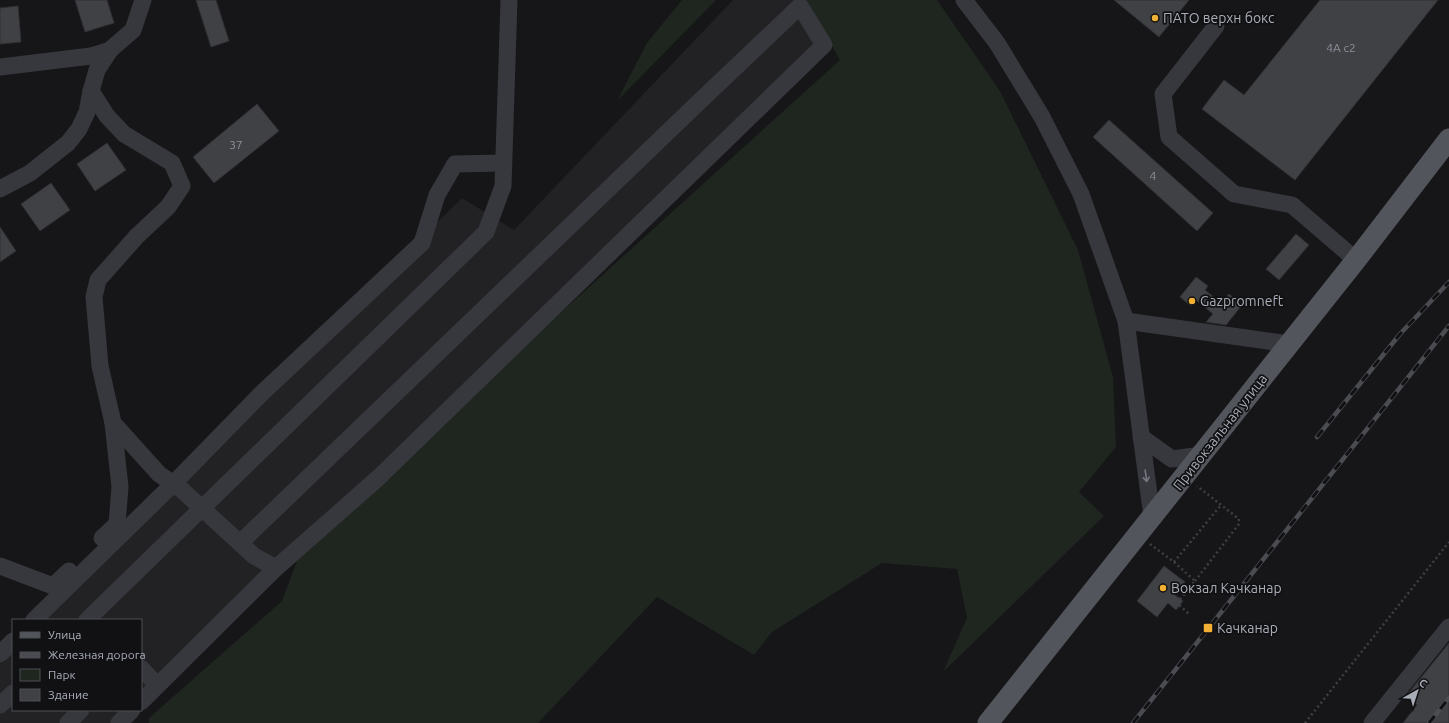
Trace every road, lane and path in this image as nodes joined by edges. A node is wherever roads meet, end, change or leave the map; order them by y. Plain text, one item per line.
1 (144, 0) edge
2 (509, 0) edge
3 (964, 0) edge
4 (1216, 26) dead end
5 (110, 50) junction
6 (0, 67) edge
7 (91, 91) junction
8 (1449, 139) edge
9 (504, 163) junction
10 (0, 189) edge
11 (1356, 260) junction
12 (1126, 321) junction
13 (1289, 344) junction
14 (113, 423) junction
15 (1141, 437) junction
16 (1202, 455) junction
17 (1192, 482) dead end
18 (173, 484) junction
19 (1221, 505) junction
20 (202, 508) junction
21 (1152, 517) junction
22 (1138, 536) junction
23 (1449, 542) edge
24 (240, 543) junction
25 (1174, 562) junction
26 (0, 566) edge
27 (276, 568) junction
28 (1195, 581) junction
29 (1190, 615) dead end
30 (35, 619) edge
31 (88, 619) edge
32 (1449, 628) edge
33 (12, 642) edge
34 (0, 654) edge
35 (142, 669) edge
36 (157, 685) junction
37 (12, 694) edge
38 (142, 701) edge
39 (0, 706) edge
40 (80, 711) edge
41 (131, 711) edge
42 (68, 723) edge
43 (119, 723) edge
44 (988, 723) edge
45 (1305, 723) edge
46 (1372, 723) edge

1 - 5 street
2 - 9 street
3 - 12 street
4 - 11 street
5 - 6 street
5 - 7 street
7 - 10 street
7 - 14 street
8 - 11 main road, Привокзальная улица
9 - 18 street
9 - 20 street
11 - 13 main road, Привокзальная улица
12 - 13 street
12 - 15 street
13 - 16 main road, Привокзальная улица
14 - 18 street
14 - 26 street
15 - 16 street
15 -> 21 street
16 - 21 main road, Привокзальная улица
17 - 19 path
18 - 20 street
18 - 30 street
19 - 25 path
19 - 28 path
20 - 24 street
20 - 31 street
21 - 22 main road, Привокзальная улица
22 - 25 path
22 - 44 main road, Привокзальная улица
23 - 45 path
24 - 27 street
24 - 27 street
25 - 28 path
27 - 36 street
28 - 29 path
32 - 46 street
33 - 34 street
35 - 36 street
36 - 38 street
37 - 39 street
40 - 42 street
41 - 43 street

